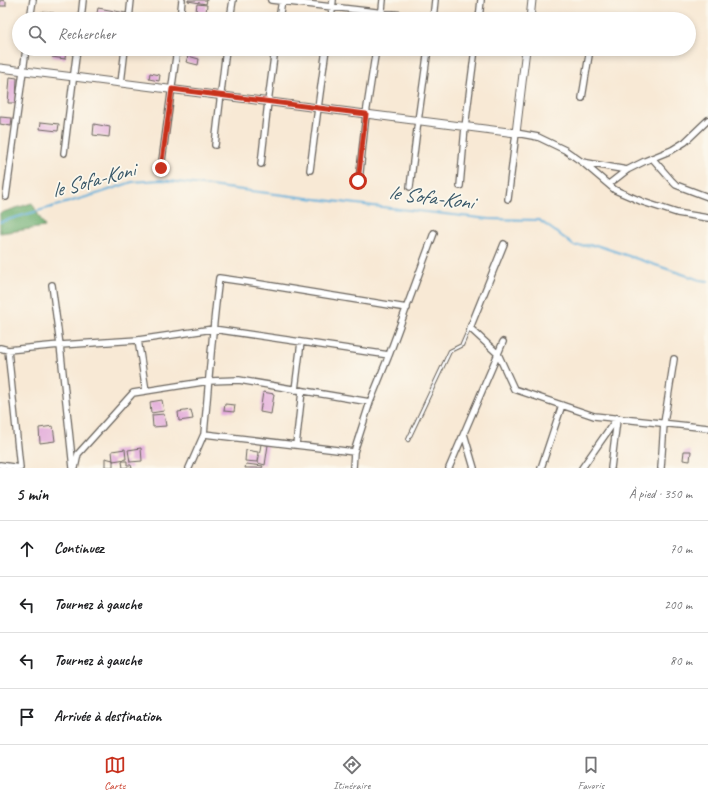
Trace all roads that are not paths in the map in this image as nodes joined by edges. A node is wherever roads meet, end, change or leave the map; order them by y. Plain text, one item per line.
1 (33, 0) edge
2 (83, 0) edge
3 (131, 0) edge
4 (182, 0) edge
5 (233, 0) edge
6 (271, 0) edge
7 (281, 0) edge
8 (333, 0) edge
9 (383, 0) edge
10 (435, 0) edge
11 (482, 0) edge
12 (532, 0) edge
13 (332, 8) junction
14 (31, 12) edge
15 (82, 12) edge
16 (130, 12) edge
17 (181, 12) edge
18 (231, 12) edge
19 (280, 12) edge
20 (332, 12) edge
21 (357, 12) edge
22 (382, 12) edge
23 (434, 12) edge
24 (480, 12) edge
25 (531, 12) edge
26 (25, 56) edge
27 (76, 56) edge
28 (124, 56) edge
29 (176, 56) edge
30 (225, 56) edge
31 (274, 56) edge
32 (325, 56) edge
33 (375, 56) edge
34 (427, 56) edge
35 (474, 56) edge
36 (525, 56) edge
37 (589, 56) edge
38 (0, 68) edge
39 (23, 71) junction
40 (74, 77) junction
41 (121, 83) junction
42 (172, 89) junction
43 (220, 95) junction
44 (582, 98) dead end
45 (268, 102) junction
46 (318, 108) junction
47 (366, 114) junction
48 (708, 120) edge
49 (418, 121) junction
50 (465, 127) junction
51 (516, 133) junction
52 (215, 145) dead end
53 (64, 153) dead end
54 (652, 158) junction
55 (582, 162) junction
56 (262, 164) dead end
57 (161, 168) dead end
58 (310, 170) dead end
59 (627, 170) junction
60 (358, 181) dead end
61 (609, 184) junction
62 (460, 186) dead end
63 (410, 187) dead end
64 (6, 197) dead end
65 (708, 197) edge
66 (508, 199) dead end
67 (708, 218) edge
68 (434, 233) dead end
69 (504, 244) dead end
70 (52, 285) dead end
71 (407, 308) junction
72 (470, 328) junction
73 (213, 329) junction
74 (138, 340) junction
75 (301, 342) junction
76 (503, 342) dead end
77 (60, 345) junction
78 (0, 348) edge
79 (8, 350) junction
80 (498, 354) junction
81 (389, 356) junction
82 (674, 359) dead end
83 (209, 381) junction
84 (295, 390) junction
85 (146, 391) junction
86 (302, 391) junction
87 (370, 402) junction
88 (562, 405) junction
89 (617, 418) junction
90 (664, 423) junction
91 (708, 428) edge
92 (464, 433) junction
93 (204, 434) junction
94 (408, 440) dead end
95 (296, 445) junction
96 (354, 452) junction
97 (0, 465) edge
98 (20, 468) edge
99 (74, 468) edge
100 (189, 468) edge
101 (353, 468) edge
102 (449, 468) edge
103 (474, 468) edge
104 (540, 468) edge
105 (582, 468) edge
106 (611, 468) edge
107 (661, 468) edge

1 - 14 street
2 - 15 street
3 - 16 street
4 - 17 street
5 - 18 street
6 - 7 street
7 - 13 street
7 - 19 street
8 - 13 street
9 - 22 street
10 - 23 street
11 - 24 street
12 - 25 street
13 - 20 street
13 - 21 street
26 - 39 street
27 - 40 street
28 - 41 street
29 - 42 street
30 - 43 street
31 - 45 street
32 - 46 street
33 - 47 street
34 - 49 street
35 - 50 street
36 - 51 street
37 - 44 street
38 - 39 street
39 - 40 street
39 - 64 street
40 - 41 street
40 - 53 street
41 - 42 street
42 - 43 street
42 - 57 street
43 - 45 street
43 - 52 street
45 - 46 street
45 - 56 street
46 - 47 street
46 - 58 street
47 - 49 street
47 - 60 street
48 - 54 street
49 - 50 street
49 - 63 street
50 - 51 street
50 - 62 street
51 - 55 street
51 - 66 street
54 - 59 street
54 - 65 street
55 - 59 street
55 - 61 street
59 - 61 street
61 - 67 street
68 - 71 street
69 - 72 street
70 - 77 street
71 - 73 street
71 - 81 street
72 - 80 street
72 - 94 lane
73 - 74 street
73 - 75 street
73 - 83 street
74 - 77 street
74 - 85 street
75 - 81 street
75 - 84 street
76 - 80 street
77 - 79 street
77 - 99 street
78 - 79 street
79 - 98 street
80 - 88 street
80 - 92 street
81 - 87 street
82 - 90 street
83 - 84 street
83 - 85 street
83 - 93 street
84 - 86 street
85 - 99 street
86 - 87 street
86 - 95 street
87 - 96 street
88 - 89 street
88 - 104 street
89 - 90 street
89 - 105 street
89 - 106 street
90 - 91 street
90 - 107 street
92 - 102 street
92 - 103 street
93 - 95 street
93 - 100 street
95 - 96 street
96 - 101 street
97 - 98 street

